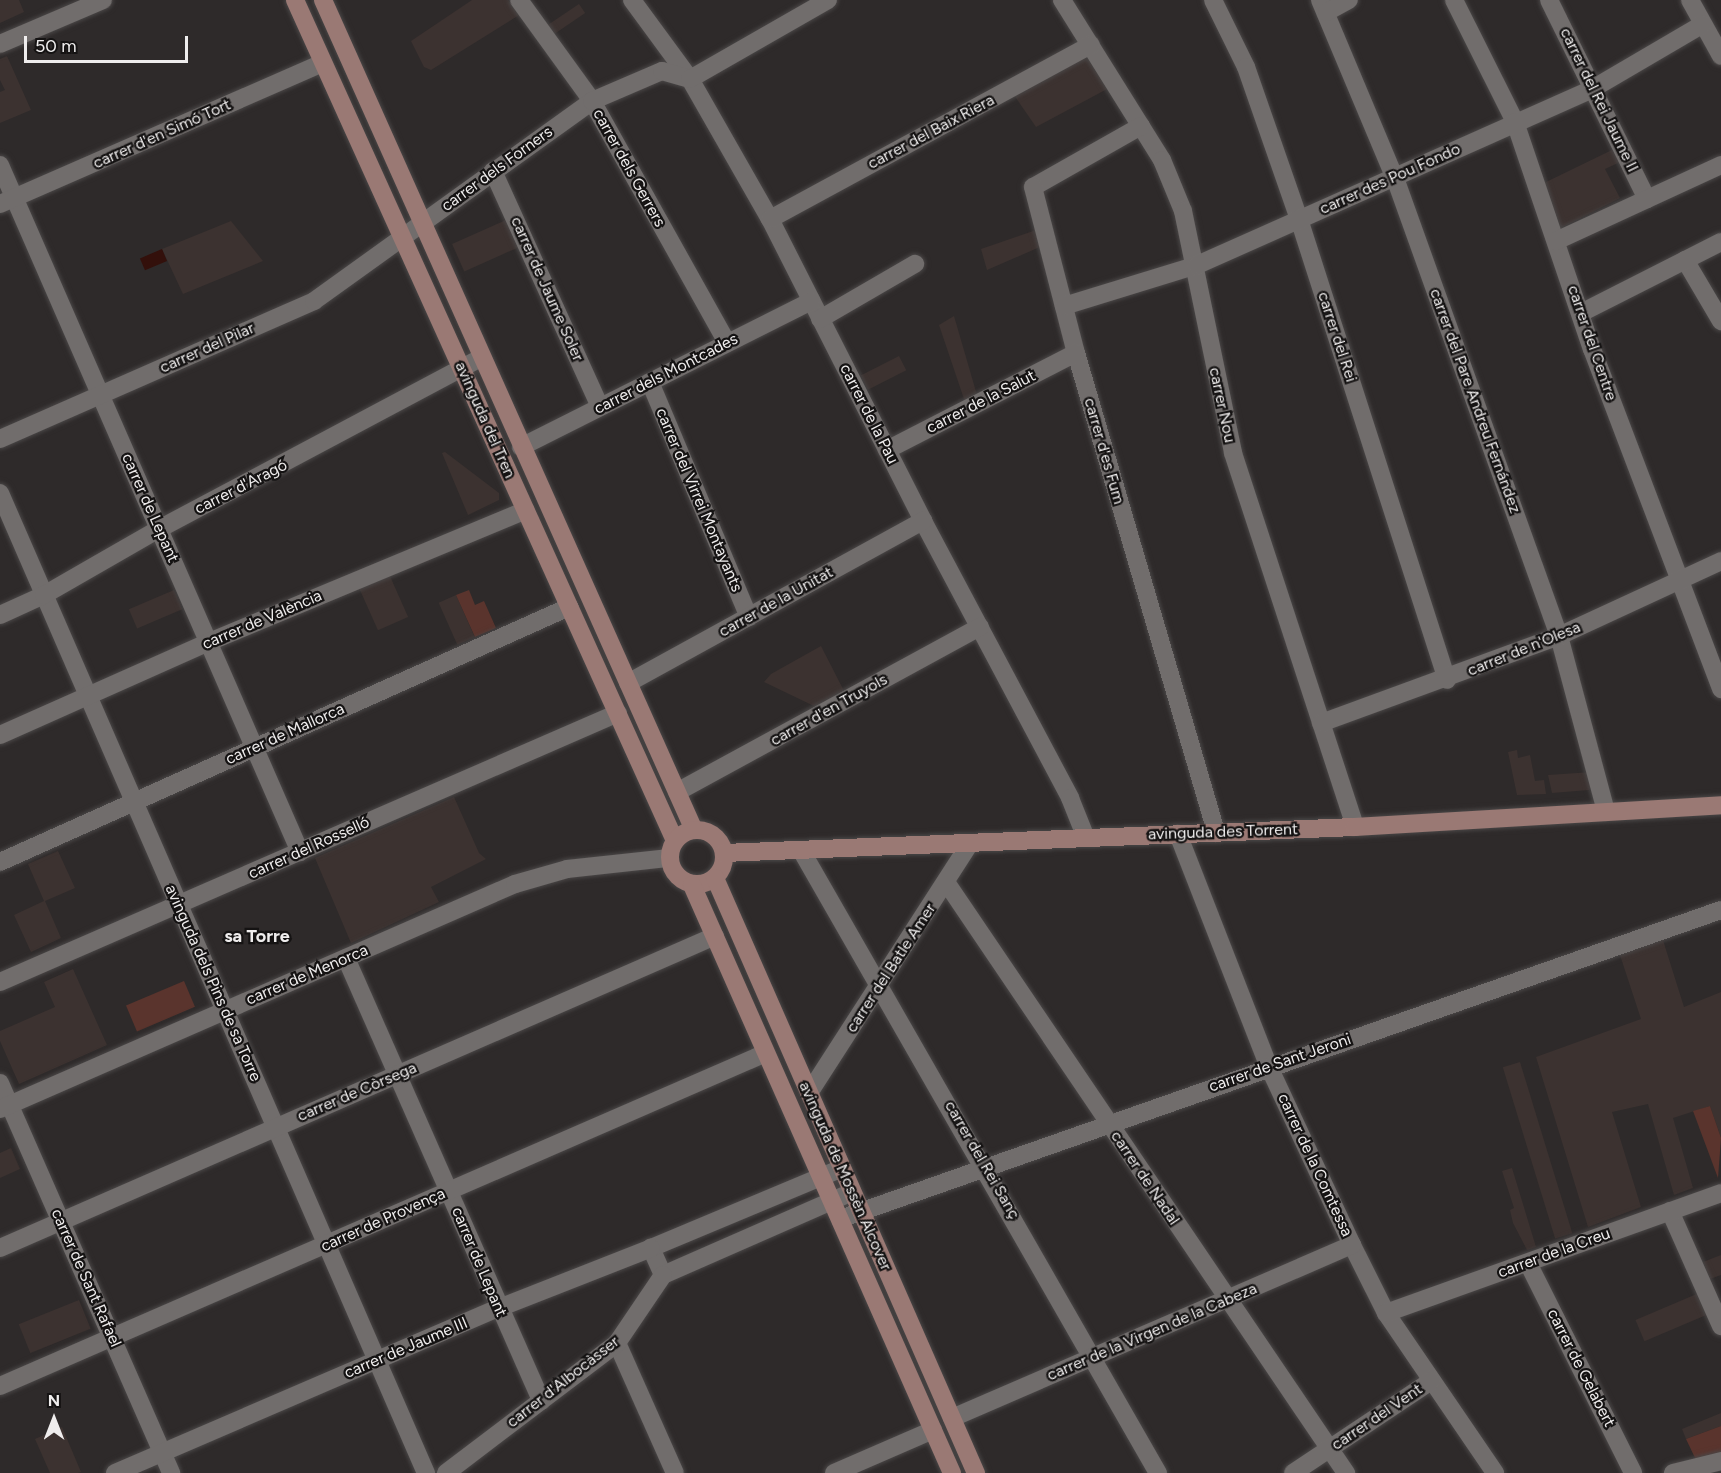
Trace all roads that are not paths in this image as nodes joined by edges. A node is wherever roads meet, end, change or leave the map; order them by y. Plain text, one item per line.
1 (103, 0) edge
2 (295, 0) edge
3 (323, 0) edge
4 (519, 0) edge
5 (633, 0) edge
6 (828, 0) edge
7 (1062, 0) edge
8 (1213, 0) edge
9 (1349, 0) edge
10 (1454, 0) edge
11 (1550, 0) edge
12 (1690, 0) edge
13 (1323, 6) edge
14 (1703, 24) junction
15 (0, 44) edge
16 (1091, 45) junction
17 (1721, 56) edge
18 (323, 63) junction
19 (690, 79) junction
20 (1594, 88) junction
21 (592, 101) junction
22 (1515, 122) junction
23 (1141, 126) junction
24 (0, 165) edge
25 (1721, 165) edge
26 (493, 171) junction
27 (1395, 178) junction
28 (1647, 199) junction
29 (7, 201) edge
30 (770, 219) junction
31 (1299, 219) junction
32 (423, 223) junction
33 (402, 237) junction
34 (1556, 241) junction
35 (1721, 242) edge
36 (1685, 260) junction
37 (915, 264) dead end
38 (1197, 265) junction
39 (811, 301) junction
40 (1064, 306) junction
41 (1581, 313) junction
42 (820, 319) junction
43 (1721, 321) edge
44 (728, 343) junction
45 (1076, 353) junction
46 (481, 358) junction
47 (461, 368) junction
48 (650, 382) junction
49 (100, 396) junction
50 (600, 407) junction
51 (0, 439) edge
52 (521, 447) junction
53 (887, 450) junction
54 (0, 493) edge
55 (526, 510) junction
56 (924, 522) junction
57 (159, 529) junction
58 (1721, 561) edge
59 (1681, 580) junction
60 (44, 595) junction
61 (569, 607) junction
62 (0, 615) edge
63 (749, 617) junction
64 (980, 627) junction
65 (1559, 636) junction
66 (209, 642) junction
67 (1447, 680) junction
68 (628, 683) junction
69 (1721, 689) edge
70 (87, 695) junction
71 (618, 713) junction
72 (1321, 723) junction
73 (0, 735) edge
74 (255, 747) junction
75 (677, 792) junction
76 (135, 804) junction
77 (1721, 804) edge
78 (1606, 812) junction
79 (1355, 827) junction
80 (694, 830) junction
81 (1216, 833) junction
82 (1178, 834) junction
83 (1086, 838) junction
84 (675, 841) junction
85 (970, 843) junction
86 (801, 850) junction
87 (300, 852) junction
88 (724, 853) junction
89 (669, 858) junction
90 (0, 862) edge
91 (715, 878) junction
92 (946, 882) junction
93 (692, 885) junction
94 (178, 904) junction
95 (1721, 910) edge
96 (715, 936) junction
97 (345, 958) junction
98 (0, 982) edge
99 (881, 985) junction
100 (225, 1010) junction
101 (766, 1053) junction
102 (1269, 1067) junction
103 (397, 1075) junction
104 (0, 1083) edge
105 (809, 1092) junction
106 (5, 1107) edge
107 (1108, 1124) junction
108 (275, 1126) junction
109 (842, 1167) junction
110 (986, 1167) junction
111 (821, 1176) junction
112 (449, 1191) junction
113 (852, 1192) junction
114 (1721, 1193) edge
115 (832, 1201) junction
116 (860, 1210) junction
117 (1670, 1211) junction
118 (840, 1219) junction
119 (62, 1221) junction
120 (326, 1245) junction
121 (1352, 1245) junction
122 (0, 1248) edge
123 (651, 1248) junction
124 (1528, 1263) junction
125 (663, 1275) junction
126 (1228, 1298) junction
127 (499, 1308) junction
128 (1386, 1313) junction
129 (1721, 1326) edge
130 (112, 1337) junction
131 (617, 1343) junction
132 (1094, 1357) junction
133 (378, 1361) junction
134 (1431, 1381) junction
135 (0, 1386) edge
136 (541, 1401) junction
137 (952, 1418) junction
138 (933, 1430) junction
139 (1330, 1449) junction
140 (162, 1453) junction
141 (1721, 1461) edge
142 (115, 1473) edge
143 (171, 1473) edge
144 (426, 1473) edge
145 (446, 1473) edge
146 (675, 1473) edge
147 (834, 1473) edge
148 (952, 1473) edge
149 (976, 1473) edge
150 (1158, 1473) edge
151 (1293, 1473) edge
152 (1346, 1473) edge
153 (1495, 1473) edge
154 (1633, 1473) edge
155 (1673, 1473) edge

1 - 15 street
2 - 18 main road, avinguda del Tren
3 - 32 main road, avinguda del Tren
4 - 21 street, carrer dels Gerrers
5 - 19 street, carrer de la Pau
6 - 19 street
7 - 16 street, carrer Nou
8 - 31 street, carrer del Rei
9 - 13 street
10 - 22 street, carrer del Centre
11 - 20 street, carrer del Rei Jaume II
12 - 14 street
13 - 27 street, carrer del Pare Andreu Fernández
14 - 17 street
14 - 20 street, carrer des Pou Fondo
16 - 23 street, carrer Nou
16 - 30 street, carrer del Baix Riera
18 - 29 street, carrer d'en Simó Tort
18 - 33 main road, avinguda del Tren
19 - 21 street, carrer dels Forners
19 - 30 street, carrer de la Pau
20 - 22 street, carrer des Pou Fondo
20 - 28 street, carrer del Rei Jaume II
21 - 26 street, carrer dels Forners
21 - 44 street, carrer dels Gerrers
22 - 27 street, carrer des Pou Fondo
22 - 34 street, carrer del Centre
23 - 38 street, carrer Nou
23 - 40 street, carrer d'es Fum
24 - 29 street, carrer de Lepant
25 - 28 street
26 - 32 street, carrer dels Forners
26 - 50 street, carrer de Jaume Soler
27 - 31 street, carrer des Pou Fondo
27 - 65 street, carrer del Pare Andreu Fernández
28 - 34 street
29 - 49 street, carrer de Lepant
30 - 39 street, carrer de la Pau
31 - 38 street, carrer des Pou Fondo
31 - 67 street, carrer del Rei
32 - 33 street, carrer dels Forners
32 - 46 main road, avinguda del Tren
33 - 47 main road, avinguda del Tren
33 - 49 street, carrer del Pilar
34 - 41 street, carrer del Centre
35 - 36 street
36 - 41 street
36 - 43 street
37 - 42 street
38 - 40 street, carrer des Pou Fondo
38 - 72 street, carrer Nou
39 - 42 street, carrer de la Pau
39 - 44 street, carrer dels Montcades
40 - 45 street, carrer d'es Fum
41 - 59 street, carrer del Centre
42 - 53 street, carrer de la Pau
44 - 48 street, carrer dels Montcades
45 - 53 street, carrer de la Salut
45 - 81 street, carrer d'es Fum
46 - 47 street, carrer d'Aragó
46 - 52 main road, avinguda del Tren
47 - 55 main road, avinguda del Tren
47 - 57 street, carrer d'Aragó
48 - 50 street, carrer dels Montcades
48 - 63 street, carrer del Virrei Montayants
49 - 51 street, carrer del Pilar
49 - 57 street, carrer de Lepant
50 - 52 street, carrer dels Montcades
52 - 68 main road, avinguda del Tren
53 - 56 street, carrer de la Pau
54 - 60 street, avinguda dels Pins de sa Torre
55 - 61 main road, avinguda del Tren
55 - 66 street, carrer de València
56 - 63 street, carrer de la Unitat
56 - 64 street, carrer de la Pau
57 - 60 street, carrer d'Aragó
57 - 66 street, carrer de Lepant
58 - 59 street, carrer de n'Olesa
59 - 65 street, carrer de n'Olesa
59 - 69 street, carrer del Centre
60 - 62 street, carrer d'Aragó
60 - 70 street, avinguda dels Pins de sa Torre
61 - 71 main road, avinguda del Tren
61 - 74 street, carrer de Mallorca
63 - 68 street, carrer de la Unitat
64 - 75 street, carrer d'en Truyols
64 - 83 street, carrer de la Pau
65 - 67 street, carrer de n'Olesa
65 - 78 street, carrer del Pare Andreu Fernández
66 - 70 street, carrer de València
66 - 74 street, carrer de Lepant
67 - 72 street, carrer de n'Olesa
68 - 75 main road, avinguda del Tren
70 - 73 street, carrer de València
70 - 76 street, avinguda dels Pins de sa Torre
71 - 84 main road, avinguda del Tren
71 - 87 street, carrer del Rosselló
72 - 79 street, carrer Nou
74 - 76 street, carrer de Mallorca
74 - 87 street, carrer de Lepant
75 - 80 main road, avinguda del Tren
76 - 90 street, carrer de Mallorca
76 - 94 street, avinguda dels Pins de sa Torre
77 - 78 main road, avinguda des Torrent
78 - 79 main road, avinguda des Torrent
79 - 81 main road, avinguda des Torrent
80 - 84 main road
80 - 88 main road
81 - 82 main road, avinguda des Torrent
82 - 83 main road, avinguda des Torrent
82 - 102 street, carrer de la Comtessa
83 - 85 main road, avinguda des Torrent
84 - 89 main road
85 - 86 main road, avinguda des Torrent
85 - 92 street, carrer del Batle Amer
86 - 88 main road, avinguda des Torrent
86 - 99 street, carrer del Rei Sanç
87 - 94 street, carrer del Rosselló
88 - 91 main road
89 - 93 main road
89 - 97 street, carrer de Menorca
91 - 93 main road
91 - 105 main road, avinguda de Mossèn Alcover
92 - 99 street, carrer del Batle Amer
92 - 107 street, carrer de Nadal
93 - 96 main road, avinguda de Mossèn Alcover
94 - 98 street, carrer del Rosselló
94 - 100 street, avinguda dels Pins de sa Torre
95 - 102 street, carrer de Sant Jeroni
96 - 101 main road, avinguda de Mossèn Alcover
96 - 103 street, carrer de Còrsega
97 - 100 street, carrer de Menorca
97 - 103 street, carrer de Lepant
99 - 105 street, carrer del Batle Amer
99 - 110 street, carrer del Rei Sanç
100 - 106 street, carrer de Menorca
100 - 108 street, avinguda dels Pins de sa Torre
101 - 111 main road, avinguda de Mossèn Alcover
101 - 112 street, carrer de Provença
102 - 107 street, carrer de Sant Jeroni
102 - 121 street, carrer de la Comtessa
103 - 108 street, carrer de Còrsega
103 - 112 street, carrer de Lepant
104 - 106 street, carrer de Sant Rafael
105 - 109 main road, avinguda de Mossèn Alcover
106 - 119 street, carrer de Sant Rafael
107 - 110 street, carrer de Sant Jeroni
107 - 126 street, carrer de Nadal
108 - 119 street, carrer de Còrsega
108 - 120 street, avinguda dels Pins de sa Torre
109 - 111 street, carrer de Jaume III
109 - 113 main road, avinguda de Mossèn Alcover
110 - 116 street, carrer de Sant Jeroni
110 - 132 street, carrer del Rei Sanç
111 - 115 main road, avinguda de Mossèn Alcover
111 - 123 street, carrer de Jaume III
112 - 120 street, carrer de Provença
112 - 127 street, carrer de Lepant
113 - 115 street
113 - 116 main road, avinguda de Mossèn Alcover
114 - 117 street, carrer de la Creu
115 - 118 main road, avinguda de Mossèn Alcover
115 - 125 street
116 - 118 street, carrer de Sant Jeroni
116 - 137 main road, avinguda de Mossèn Alcover
117 - 124 street, carrer de la Creu
117 - 129 street
118 - 138 main road, avinguda de Mossèn Alcover
119 - 122 street, carrer de Còrsega
119 - 130 street, carrer de Sant Rafael
120 - 130 street, carrer de Provença
120 - 133 street, avinguda dels Pins de sa Torre
121 - 126 street, carrer de la Virgen de la Cabeza
121 - 128 street, carrer de la Comtessa
123 - 125 street
123 - 127 street, carrer de Jaume III
124 - 128 street, carrer de la Creu
124 - 154 street, carrer de Gelabert
125 - 131 street, carrer d'Albocàsser
126 - 132 street, carrer de la Virgen de la Cabeza
126 - 139 street, carrer de Nadal
127 - 133 street, carrer de Jaume III
127 - 136 street, carrer de Lepant
128 - 134 street, carrer de la Comtessa
130 - 135 street, carrer de Provença
130 - 140 street, carrer de Sant Rafael
131 - 136 street, carrer d'Albocàsser
131 - 146 street
132 - 137 street, carrer de la Virgen de la Cabeza
132 - 150 street, carrer del Rei Sanç
133 - 140 street, carrer de Jaume III
133 - 144 street, avinguda dels Pins de sa Torre
134 - 139 street, carrer del Vent
134 - 153 street, carrer de la Comtessa
136 - 145 street, carrer d'Albocàsser
137 - 149 main road, avinguda de Mossèn Alcover
138 - 147 street
138 - 148 main road, avinguda de Mossèn Alcover
139 - 151 street, carrer del Vent
139 - 152 street, carrer de Nadal
140 - 142 street, carrer de Jaume III
140 - 143 street, carrer de Sant Rafael
141 - 155 street

